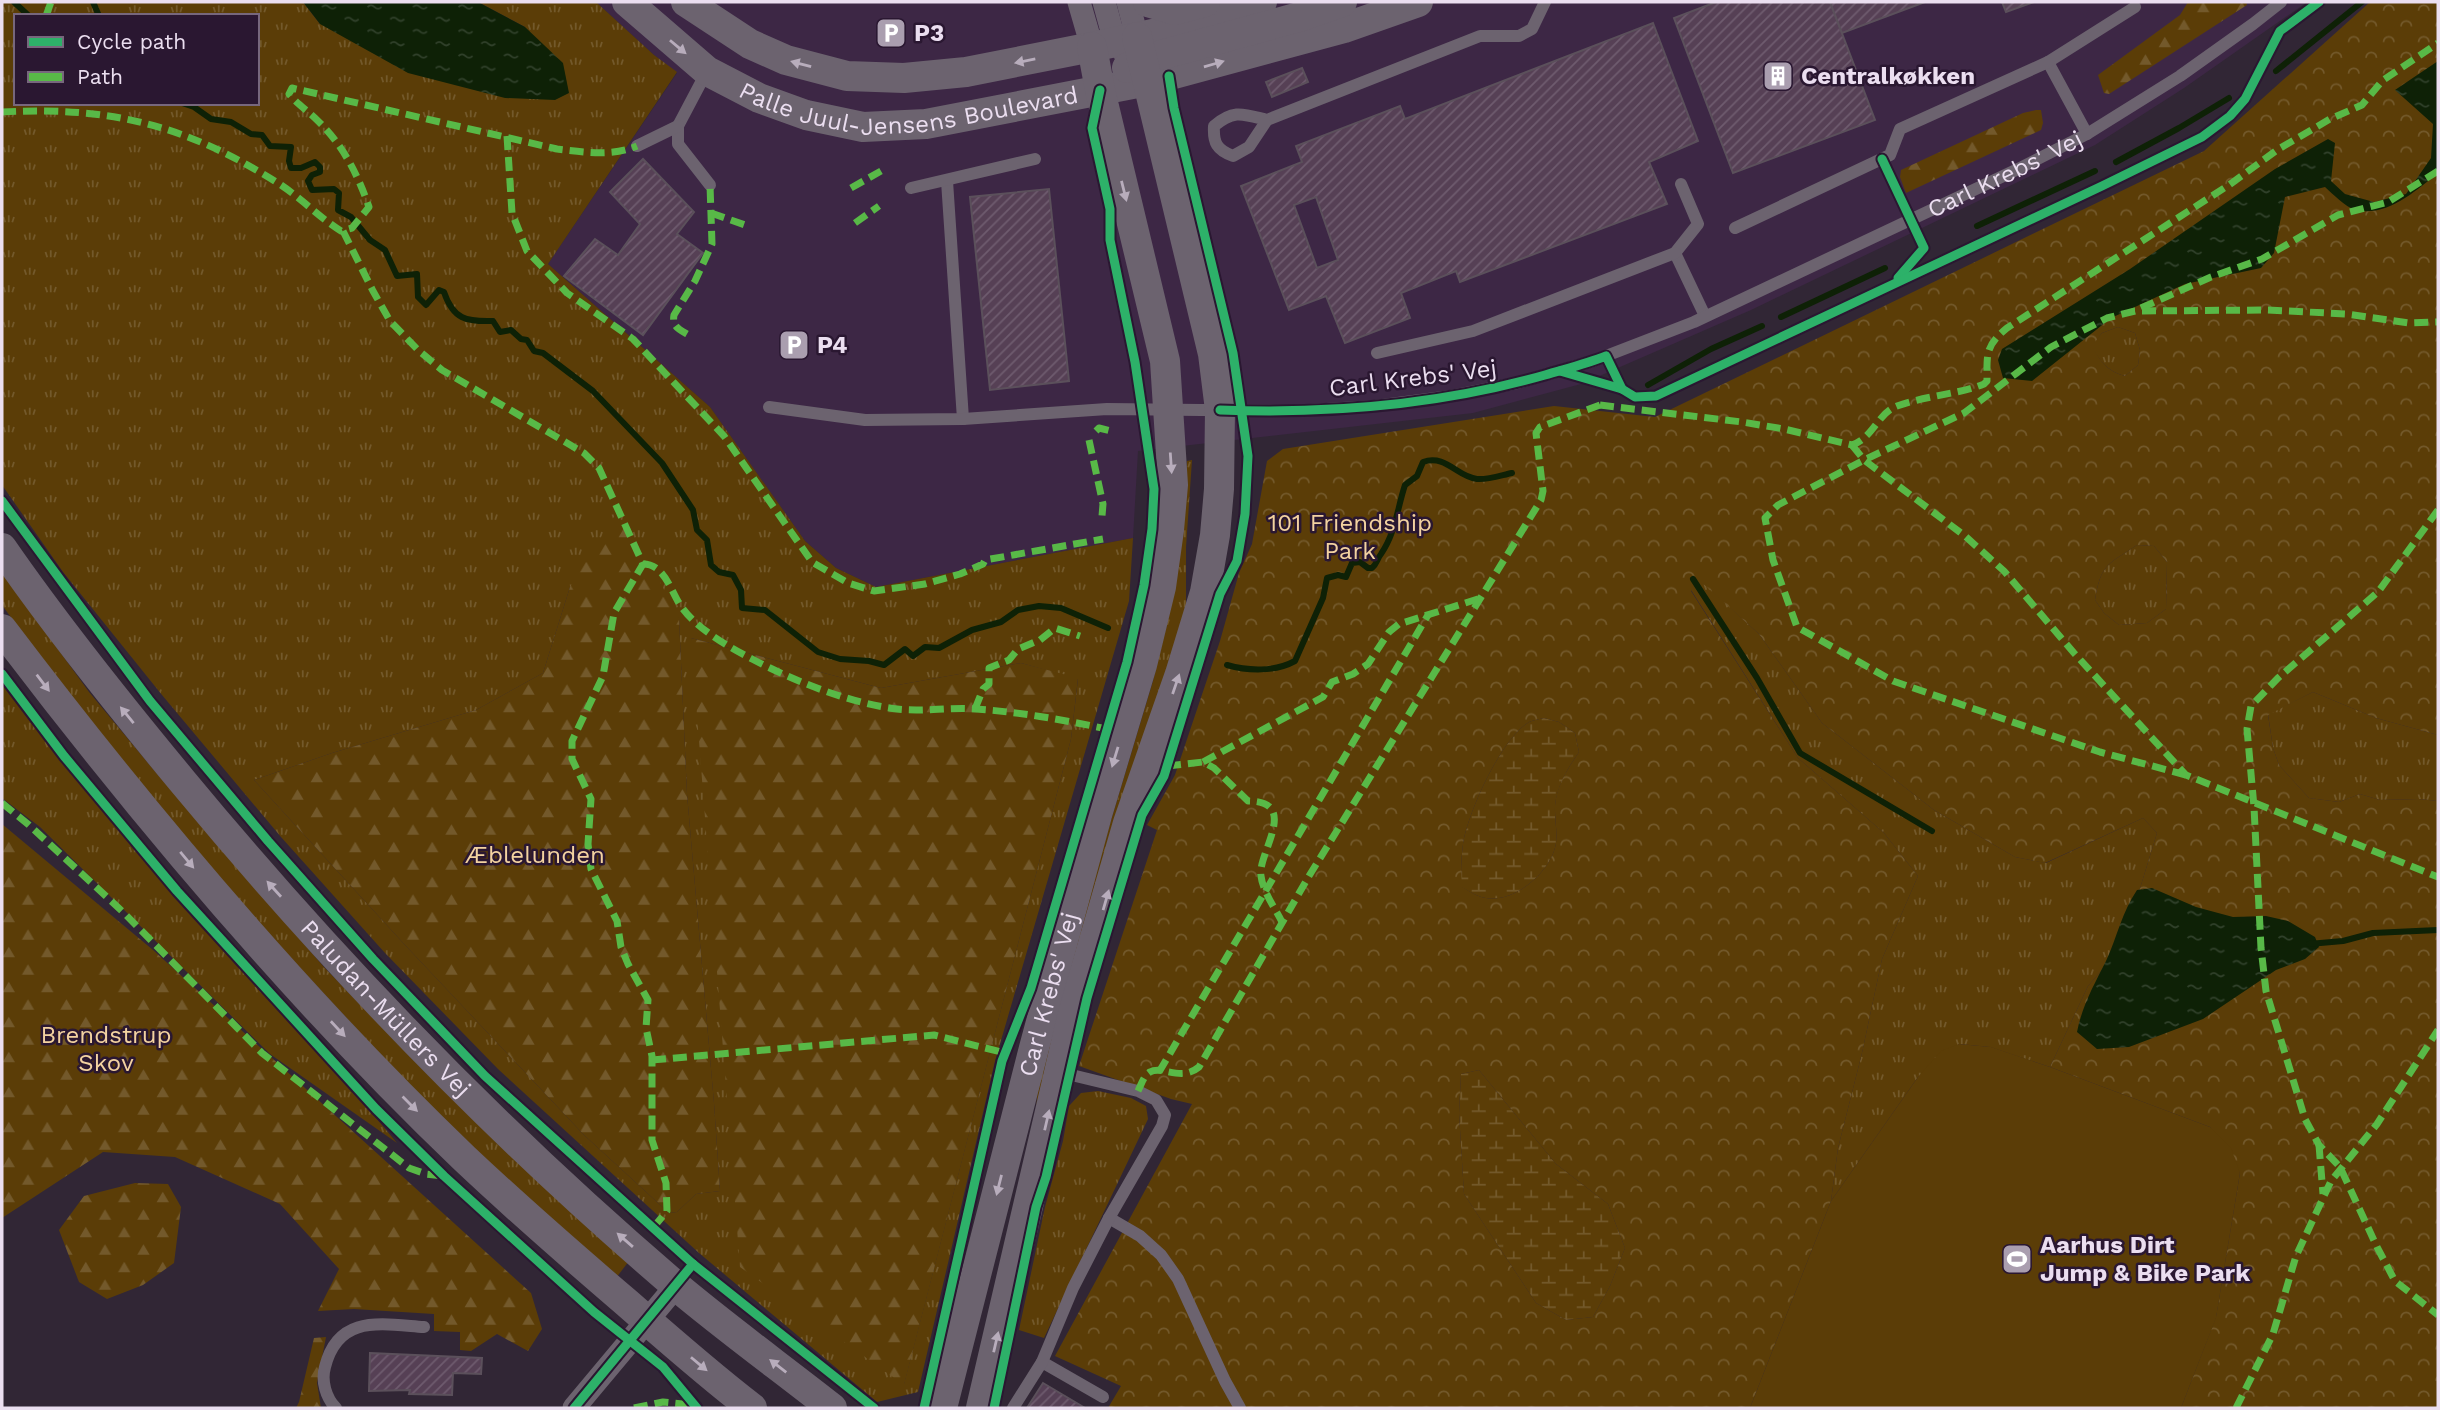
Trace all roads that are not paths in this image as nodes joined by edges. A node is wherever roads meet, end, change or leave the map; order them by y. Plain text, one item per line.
1 (627, 2) edge
2 (686, 2) edge
3 (1079, 2) edge
4 (1104, 2) edge
5 (1128, 2) edge
6 (1148, 2) edge
7 (1205, 2) edge
8 (1262, 2) edge
9 (1342, 2) edge
10 (1418, 2) edge
11 (1545, 2) edge
12 (2281, 2) edge
13 (2135, 8) dead end
14 (1128, 55) junction
15 (2048, 62) junction
16 (707, 71) junction
17 (1100, 90) junction
18 (1267, 120) dead end
19 (678, 125) junction
20 (2087, 134) junction
21 (637, 146) dead end
22 (1035, 159) dead end
23 (947, 181) junction
24 (1681, 184) dead end
25 (710, 185) dead end
26 (911, 188) dead end
27 (1735, 228) dead end
28 (1675, 253) junction
29 (1705, 317) junction
30 (1377, 354) dead end
31 (769, 407) dead end
32 (1168, 409) junction
33 (1220, 410) junction
34 (963, 419) junction
35 (2, 548) edge
36 (2, 629) edge
37 (1059, 1072) junction
38 (1109, 1217) junction
39 (676, 1286) junction
40 (646, 1320) junction
41 (425, 1327) dead end
42 (1042, 1362) junction
43 (1103, 1397) dead end
44 (336, 1408) edge
45 (574, 1408) edge
46 (752, 1408) edge
47 (832, 1408) edge
48 (942, 1408) edge
49 (981, 1408) edge
50 (1013, 1408) edge
51 (1240, 1408) edge

1 -> 16 street, Palle Juul-Jensens Boulevard
14 -> 2 street, Palle Juul-Jensens Boulevard
3 - 14 street
4 - 14 street
5 - 14 street
6 - 7 street
8 - 14 street, Palle Juul-Jensens Boulevard
9 - 14 street
14 -> 10 street, Palle Juul-Jensens Boulevard
11 - 18 lane
12 - 20 lane, Carl Krebs' Vej
13 - 15 lane
14 - 17 street, Palle Juul-Jensens Boulevard
14 - 17 street, Carl Krebs' Vej
14 - 33 street, Carl Krebs' Vej
15 - 20 lane
15 - 27 lane
16 - 17 street, Palle Juul-Jensens Boulevard
16 - 19 lane
17 -> 32 street, Carl Krebs' Vej
19 - 21 lane
19 - 25 lane
20 - 29 lane, Carl Krebs' Vej
22 - 23 lane
23 - 26 lane
23 - 34 lane
24 - 28 lane
28 - 29 lane
28 - 30 lane
29 - 33 lane, Carl Krebs' Vej
31 - 34 lane
32 - 33 lane
32 - 34 lane
32 -> 48 street, Carl Krebs' Vej
37 -> 33 street, Carl Krebs' Vej
39 -> 35 street, Paludan-Müllers Vej
36 -> 40 street, Paludan-Müllers Vej
37 - 38 lane
49 -> 37 street, Carl Krebs' Vej
38 - 42 lane
38 - 51 lane
39 - 40 street
47 -> 39 street, Paludan-Müllers Vej
40 - 45 street
40 -> 46 street, Paludan-Müllers Vej
41 - 44 lane
42 - 43 lane
42 - 50 lane

